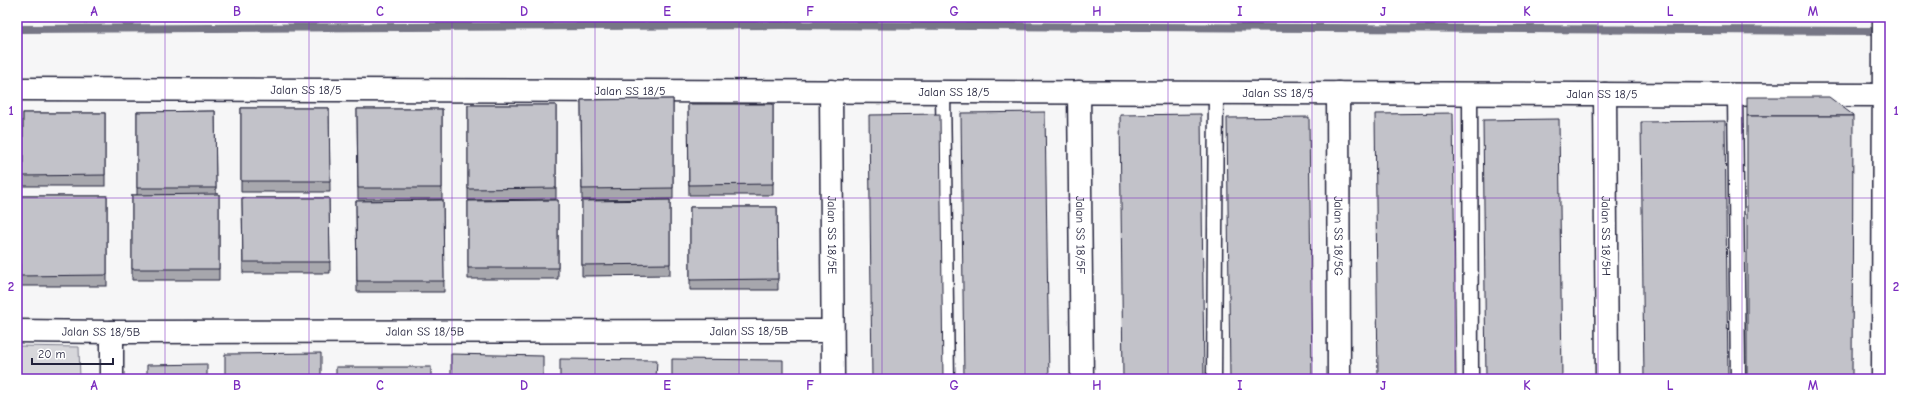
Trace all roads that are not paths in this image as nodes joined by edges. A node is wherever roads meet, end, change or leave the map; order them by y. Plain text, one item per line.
1 (1884, 17) edge
2 (17, 89) edge
3 (831, 92) junction
4 (943, 92) junction
5 (1079, 92) junction
6 (1216, 93) junction
7 (1338, 93) junction
8 (1470, 93) junction
9 (1605, 94) junction
10 (1735, 94) junction
11 (1887, 95) edge
12 (17, 331) edge
13 (832, 331) junction
14 (112, 332) junction
15 (112, 379) edge
16 (832, 379) edge
17 (948, 379) edge
18 (1082, 379) edge
19 (1214, 379) edge
20 (1339, 379) edge
21 (1471, 379) edge
22 (1607, 379) edge
23 (1738, 379) edge
24 (1883, 379) edge

1 - 11 street
2 - 3 street, Jalan SS 18/5
3 - 4 street, Jalan SS 18/5
3 - 13 street, Jalan SS 18/5E
4 - 5 street, Jalan SS 18/5
4 - 17 lane
5 - 6 street, Jalan SS 18/5
5 - 18 street, Jalan SS 18/5F
6 - 7 street, Jalan SS 18/5
6 - 19 lane
7 - 8 street, Jalan SS 18/5
7 - 20 street, Jalan SS 18/5G
8 - 9 street, Jalan SS 18/5
8 - 21 lane
9 - 10 street, Jalan SS 18/5
9 - 22 street, Jalan SS 18/5H
10 - 11 street, Jalan SS 18/5
10 - 23 lane
11 - 24 street
12 - 14 street, Jalan SS 18/5B
13 - 14 street, Jalan SS 18/5B
13 - 16 street, Jalan SS 18/5E
14 - 15 street

